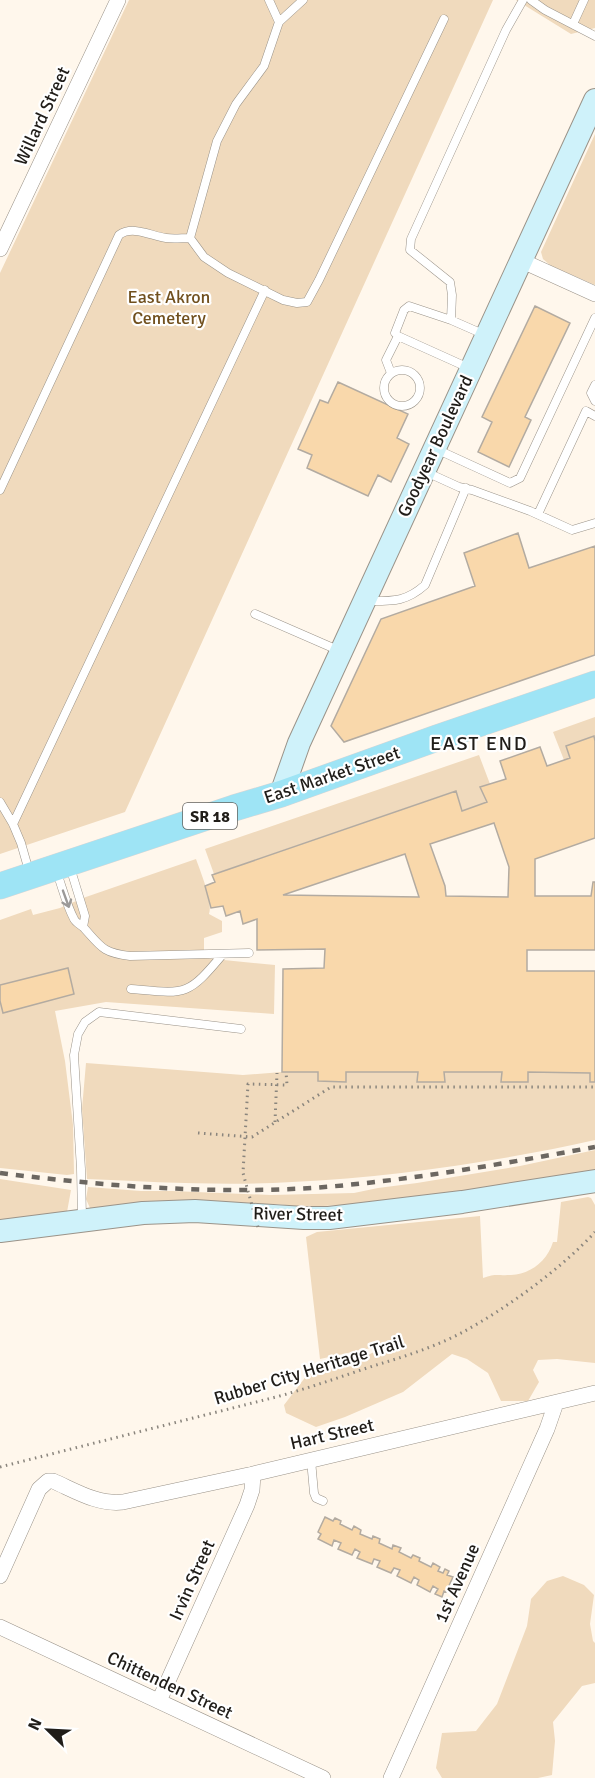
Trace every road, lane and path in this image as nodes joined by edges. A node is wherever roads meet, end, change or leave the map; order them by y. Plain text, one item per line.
1 (118, 0) edge
2 (269, 0) edge
3 (303, 0) edge
4 (523, 0) edge
5 (531, 0) edge
6 (584, 0) edge
7 (444, 19) dead end
8 (279, 22) junction
9 (573, 24) junction
10 (595, 36) edge
11 (595, 100) edge
12 (190, 238) junction
13 (0, 249) edge
14 (520, 260) junction
15 (265, 290) junction
16 (595, 294) edge
17 (595, 318) edge
18 (451, 320) junction
19 (486, 335) junction
20 (398, 336) junction
21 (471, 369) junction
22 (391, 373) junction
23 (595, 385) edge
24 (595, 401) edge
25 (595, 416) edge
26 (434, 448) junction
27 (424, 471) junction
28 (466, 488) junction
29 (0, 490) edge
30 (538, 514) junction
31 (595, 523) edge
32 (364, 601) junction
33 (255, 614) dead end
34 (341, 651) junction
35 (595, 684) edge
36 (281, 794) junction
37 (0, 802) edge
38 (13, 824) junction
39 (62, 865) junction
40 (31, 875) junction
41 (0, 886) edge
42 (83, 927) junction
43 (249, 953) dead end
44 (223, 954) junction
45 (131, 989) dead end
46 (241, 1029) dead end
47 (286, 1072) dead end
48 (277, 1073) dead end
49 (333, 1082) dead end
50 (513, 1082) dead end
51 (333, 1087) junction
52 (513, 1087) junction
53 (595, 1088) edge
54 (275, 1122) junction
55 (198, 1133) dead end
56 (595, 1181) edge
57 (82, 1220) junction
58 (258, 1227) dead end
59 (0, 1231) edge
60 (595, 1232) edge
61 (595, 1393) edge
62 (556, 1403) junction
63 (310, 1459) junction
64 (0, 1467) edge
65 (253, 1474) junction
66 (323, 1502) dead end
67 (0, 1576) edge
68 (0, 1627) edge
69 (159, 1701) junction
70 (323, 1778) edge
71 (391, 1778) edge

1 - 13 street, Willard Street
2 - 8 lane
3 - 8 lane
4 - 18 lane
5 - 9 lane
6 - 9 lane
7 - 15 lane
8 - 12 lane
9 - 10 lane
11 - 14 street, Goodyear Boulevard
12 - 15 lane
12 - 29 lane
14 - 16 street
14 - 19 street, Goodyear Boulevard
15 - 38 lane
17 - 26 lane
18 - 19 lane
18 - 20 lane
19 - 21 street, Goodyear Boulevard
20 - 21 lane
20 - 22 lane
21 - 26 street, Goodyear Boulevard
22 - 22 lane
23 - 24 lane
25 - 30 lane
26 - 27 street, Goodyear Boulevard
27 - 28 lane
27 - 32 street, Goodyear Boulevard
28 - 30 lane
28 - 32 lane
30 - 31 lane
32 - 34 street, Goodyear Boulevard
33 - 34 lane
34 - 36 street, Goodyear Boulevard
35 - 36 main road, East Market Street / SR 18
36 - 39 main road, East Market Street / SR 18
37 - 38 lane
38 - 40 lane
39 - 40 main road, East Market Street / SR 18
39 - 42 lane
39 -> 42 lane
40 - 41 main road, East Market Street / SR 18
42 - 44 lane
43 - 44 lane
44 - 45 lane
46 - 57 lane
47 - 58 path, bridge
48 - 54 path
49 - 51 path
50 - 52 path
51 - 52 path
51 - 54 path
52 - 53 path
54 - 55 path
56 - 57 street, River Street
57 - 59 street, River Street
60 - 64 path, Rubber City Heritage Trail
61 - 62 street, Hart Street
62 - 63 street, Hart Street
62 - 71 street, 1st Avenue
63 - 65 street, Hart Street
63 - 66 lane
65 - 67 street, Hart Street
65 - 69 street, Irvin Street
68 - 69 street, Chittenden Street
69 - 70 street, Chittenden Street

